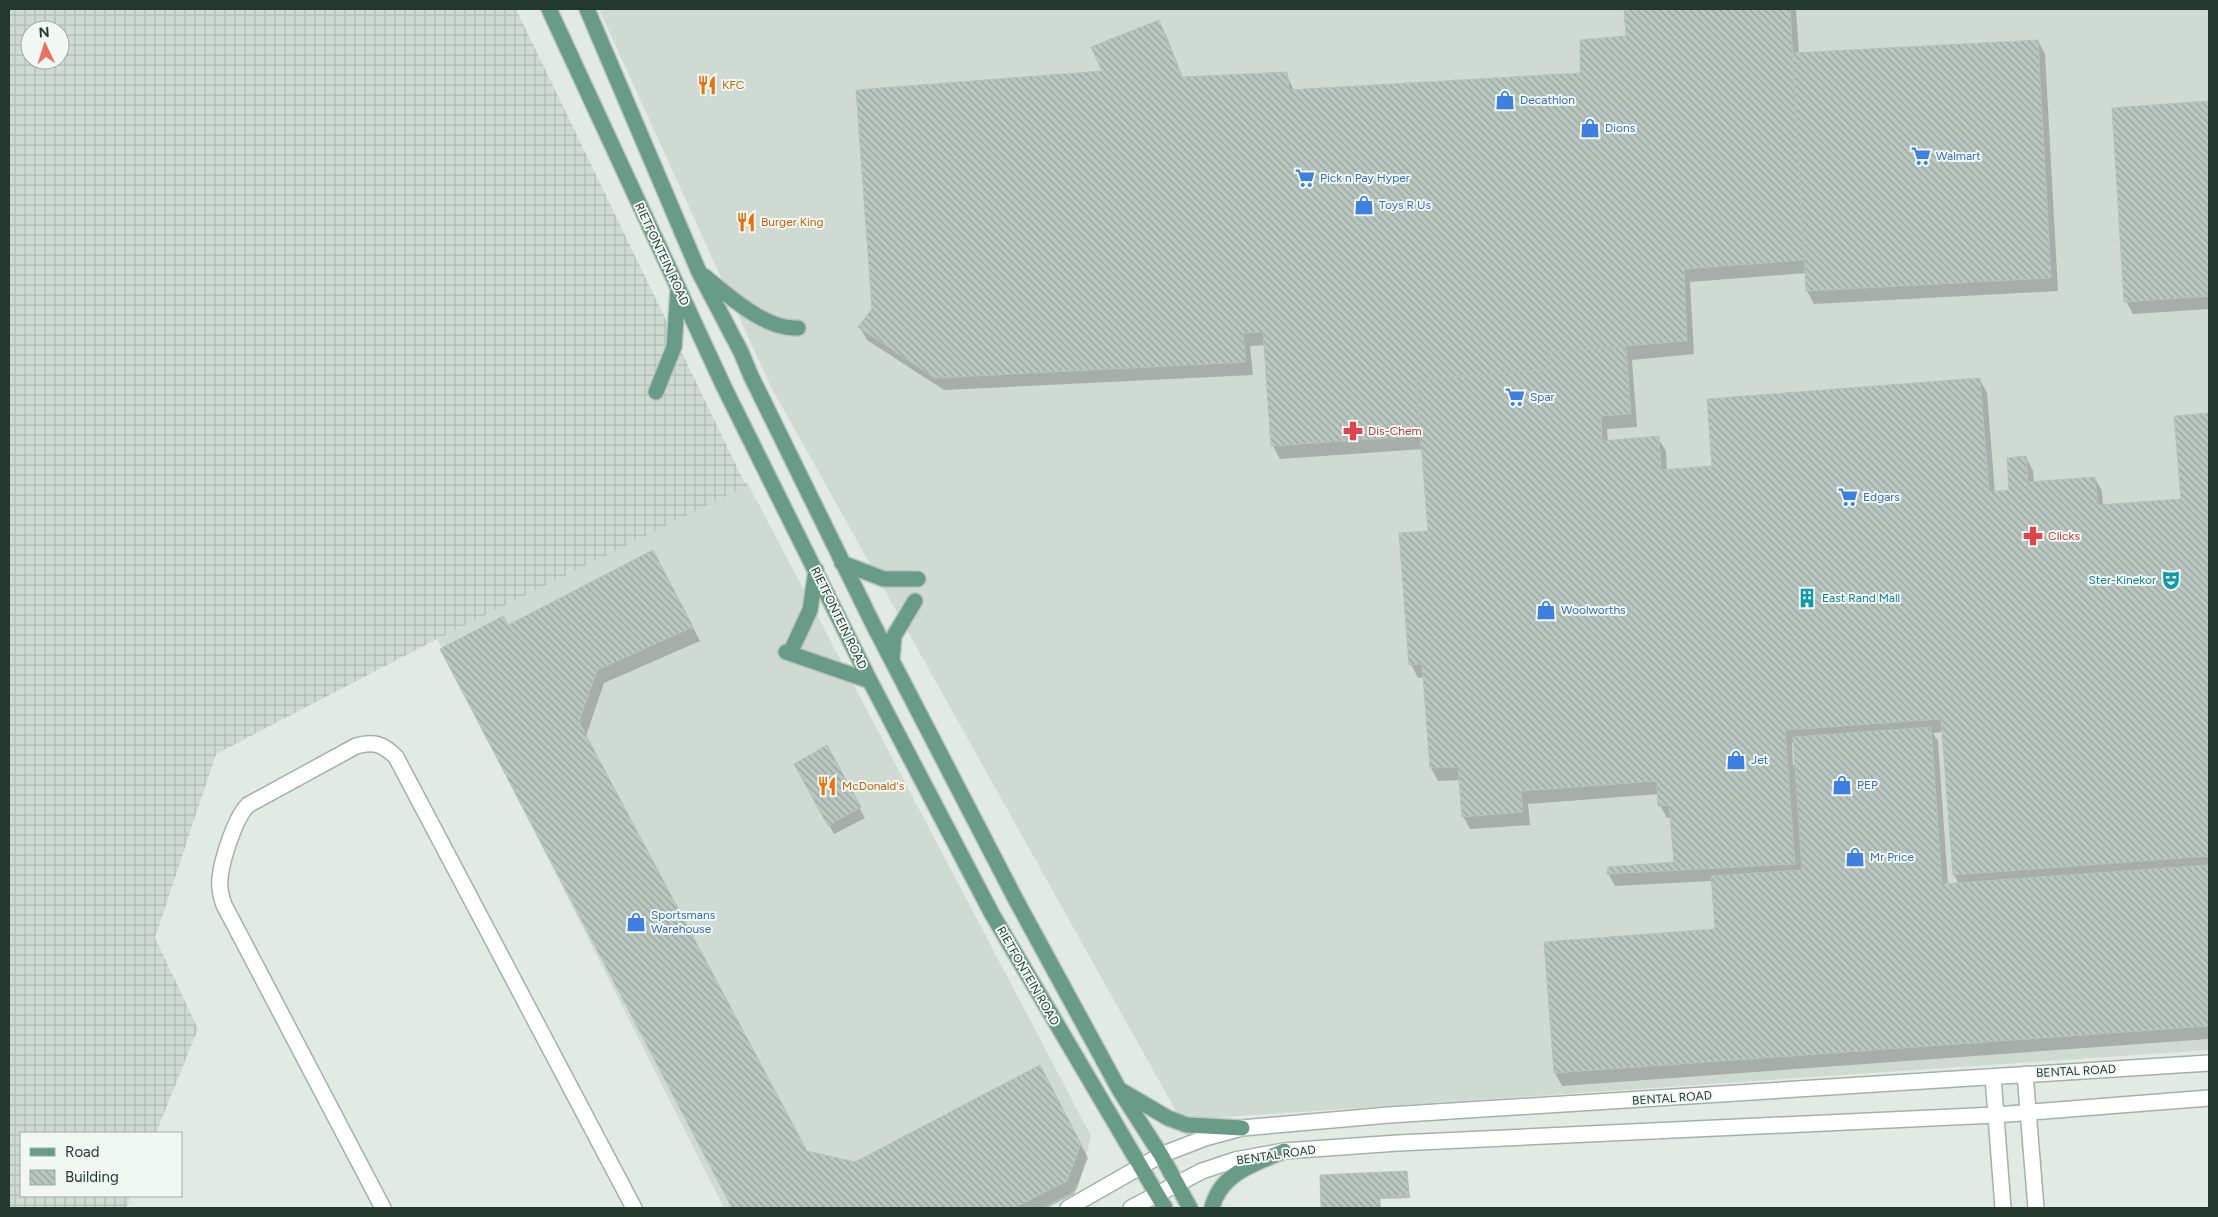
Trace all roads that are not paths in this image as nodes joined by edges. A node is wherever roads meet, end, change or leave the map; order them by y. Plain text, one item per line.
1 (549, 9) edge
2 (586, 9) edge
3 (699, 272) junction
4 (678, 288) junction
5 (798, 328) dead end
6 (656, 392) dead end
7 (842, 563) junction
8 (816, 570) junction
9 (918, 579) dead end
10 (916, 601) dead end
11 (892, 660) junction
12 (870, 681) junction
13 (2209, 1062) edge
14 (2025, 1074) junction
15 (1993, 1077) junction
16 (1120, 1091) junction
17 (2209, 1098) edge
18 (2029, 1113) junction
19 (1995, 1115) junction
20 (1242, 1128) junction
21 (1284, 1151) junction
22 (1161, 1155) junction
23 (1141, 1165) junction
24 (1176, 1184) junction
25 (1158, 1194) junction
26 (383, 1208) edge
27 (634, 1208) edge
28 (1068, 1208) edge
29 (1131, 1208) edge
30 (1165, 1208) edge
31 (1190, 1208) edge
32 (1212, 1208) edge
33 (2004, 1208) edge
34 (2036, 1208) edge

1 - 4 main road, RIETFONTEIN ROAD
2 - 3 main road, RIETFONTEIN ROAD
3 - 5 main road
3 - 7 main road, RIETFONTEIN ROAD
4 - 6 main road
4 - 8 main road, RIETFONTEIN ROAD
7 - 9 main road
7 - 11 main road, RIETFONTEIN ROAD
8 - 12 main road, RIETFONTEIN ROAD
8 - 12 main road
10 - 11 main road
11 - 16 main road, RIETFONTEIN ROAD
12 - 23 main road, RIETFONTEIN ROAD
13 - 14 street, BENTAL ROAD
14 - 15 street, BENTAL ROAD
14 - 18 street
15 - 19 street
15 - 20 street, BENTAL ROAD
16 - 20 main road
16 - 22 main road, RIETFONTEIN ROAD
17 - 18 street, BENTAL ROAD
18 - 19 street, BENTAL ROAD
18 - 34 street
19 - 21 street, BENTAL ROAD
19 - 33 street
20 - 22 street, BENTAL ROAD
21 - 24 street, BENTAL ROAD
21 - 32 main road
22 - 23 street, BENTAL ROAD
22 - 24 main road, RIETFONTEIN ROAD
23 - 25 main road, RIETFONTEIN ROAD
23 - 28 street, BENTAL ROAD
24 - 25 street, BENTAL ROAD
24 - 31 main road, RIETFONTEIN ROAD
25 - 29 street, BENTAL ROAD
25 - 30 main road, RIETFONTEIN ROAD
26 - 27 street

